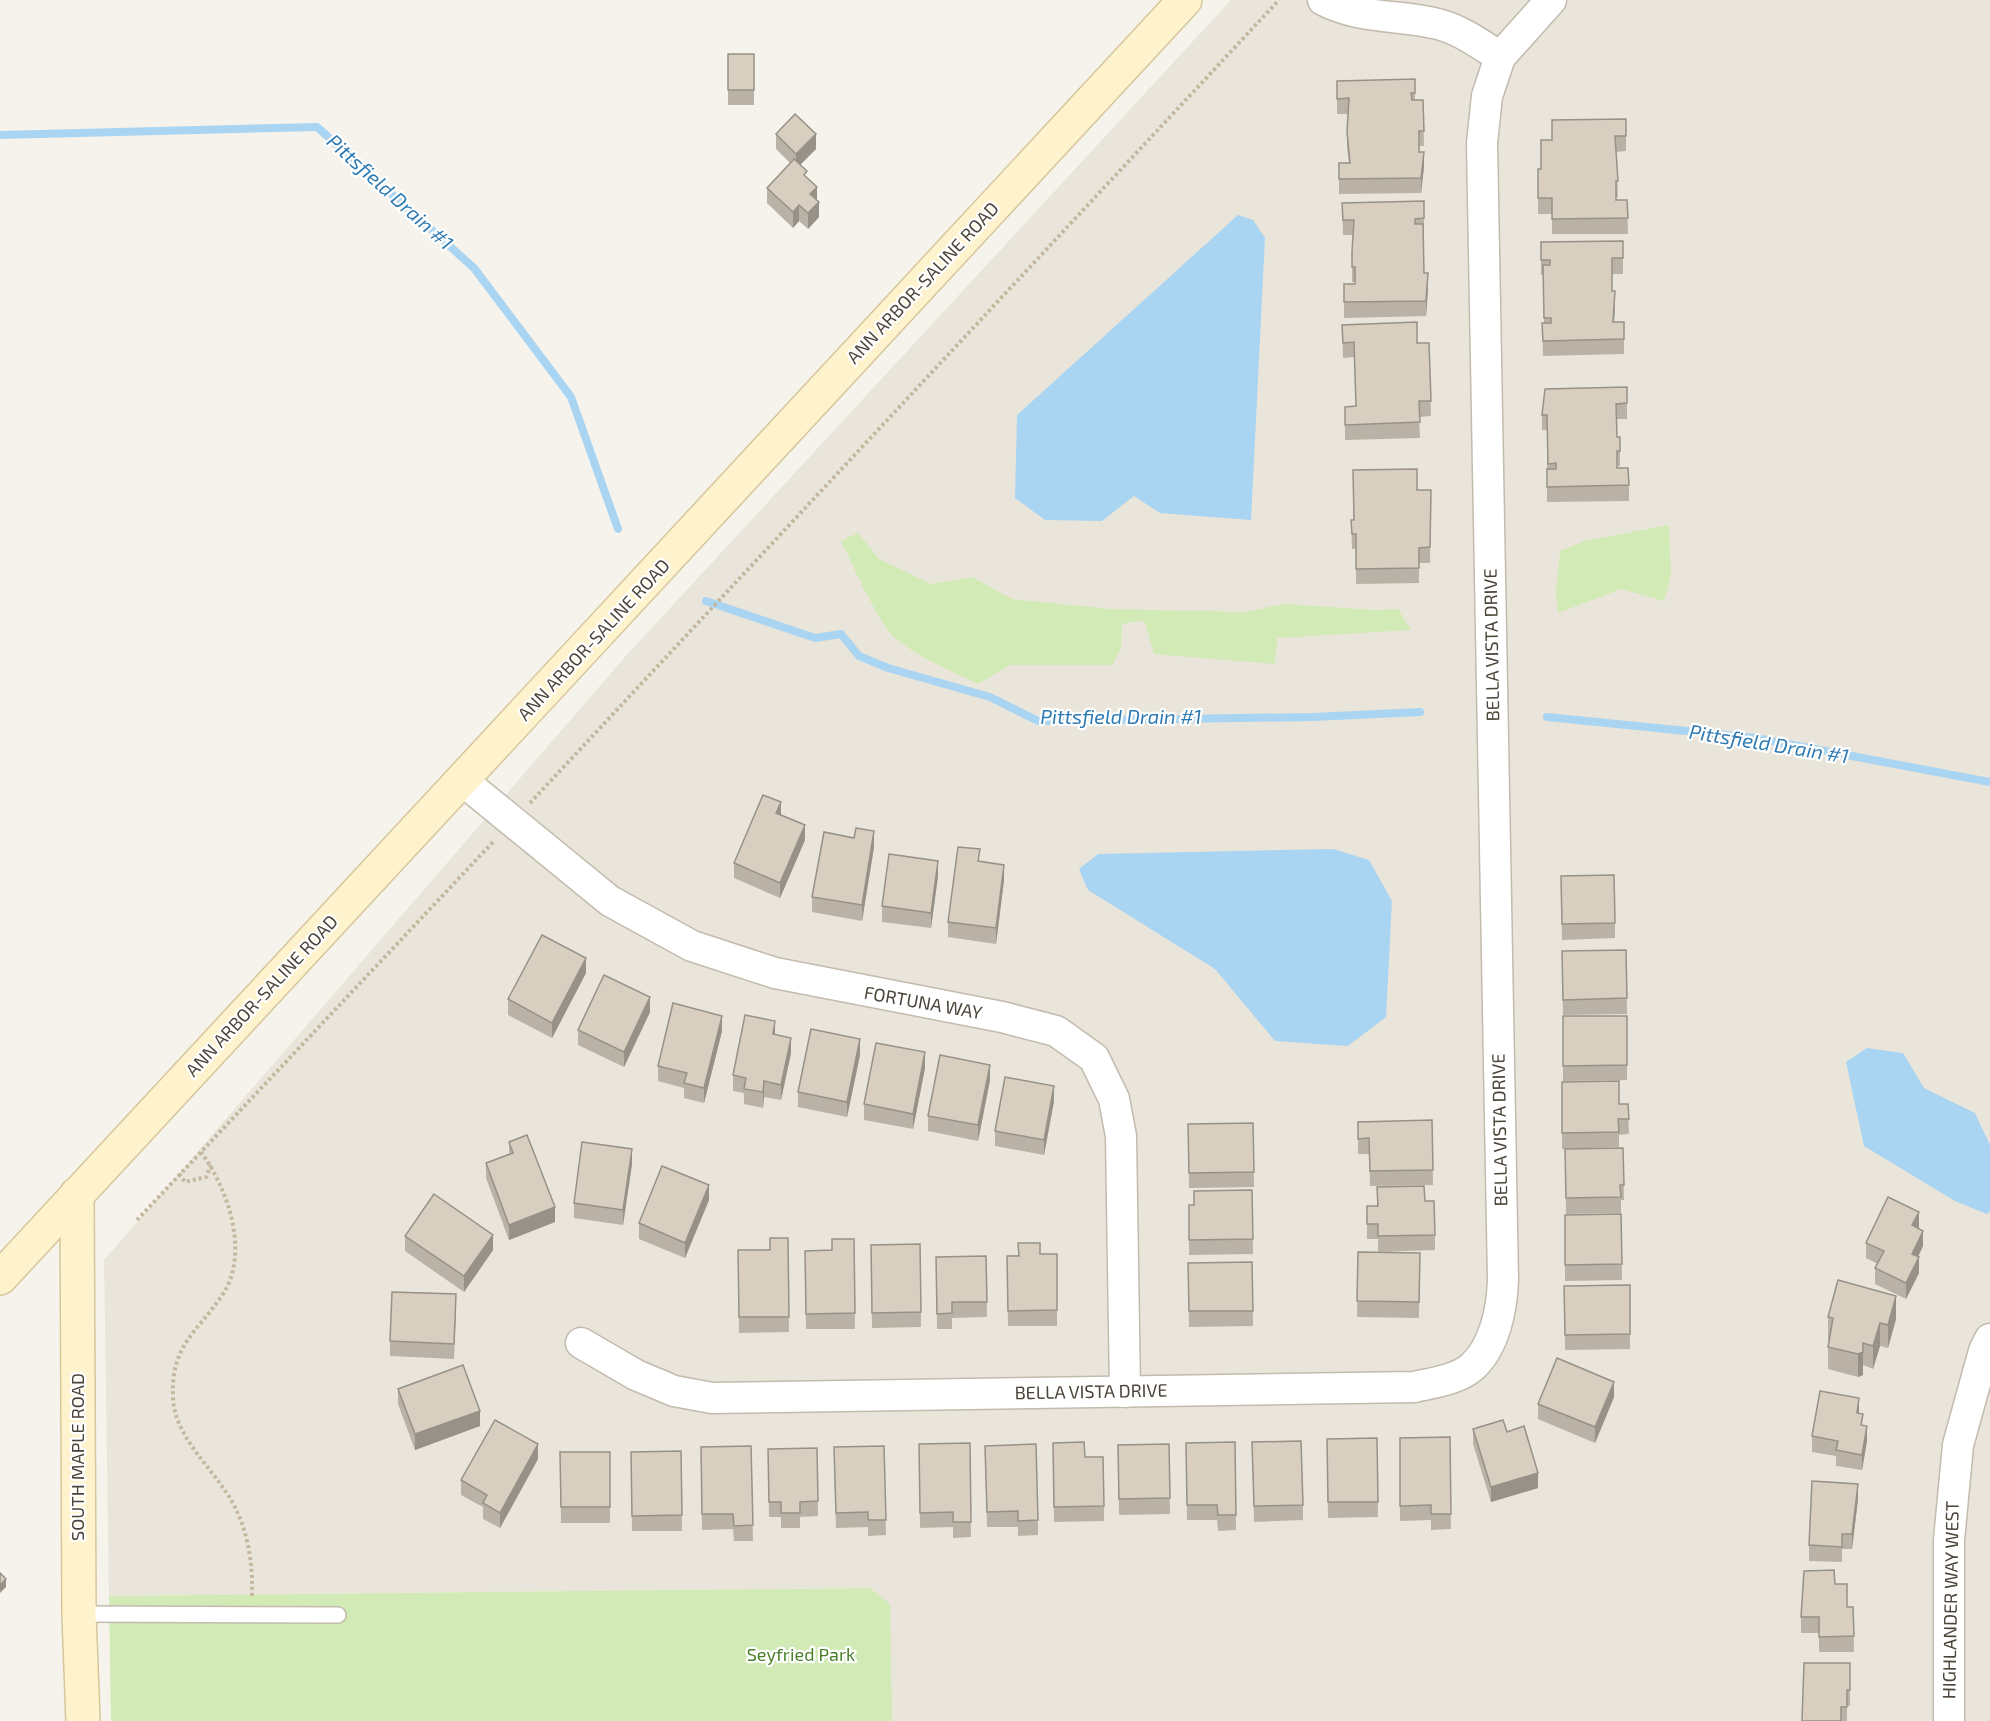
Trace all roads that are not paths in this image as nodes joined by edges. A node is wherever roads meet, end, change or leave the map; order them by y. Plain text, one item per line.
1 (1185, 0) edge
2 (1323, 0) edge
3 (1551, 0) edge
4 (1500, 57) junction
5 (463, 781) junction
6 (77, 1194) junction
7 (0, 1278) edge
8 (1990, 1340) edge
9 (581, 1343) dead end
10 (1125, 1392) junction
11 (79, 1614) junction
12 (338, 1615) dead end
13 (83, 1721) edge
14 (1949, 1721) edge

1 - 5 main road, ANN ARBOR-SALINE ROAD
2 - 4 street
3 - 4 street, BELLA VISTA DRIVE
4 - 10 street, BELLA VISTA DRIVE
5 - 6 main road, ANN ARBOR-SALINE ROAD
5 - 10 street, FORTUNA WAY
6 - 7 main road, ANN ARBOR-SALINE ROAD
6 - 11 main road, SOUTH MAPLE ROAD
8 - 14 street, HIGHLANDER WAY WEST
9 - 10 street, BELLA VISTA DRIVE
11 - 12 lane
11 - 13 main road, SOUTH MAPLE ROAD

